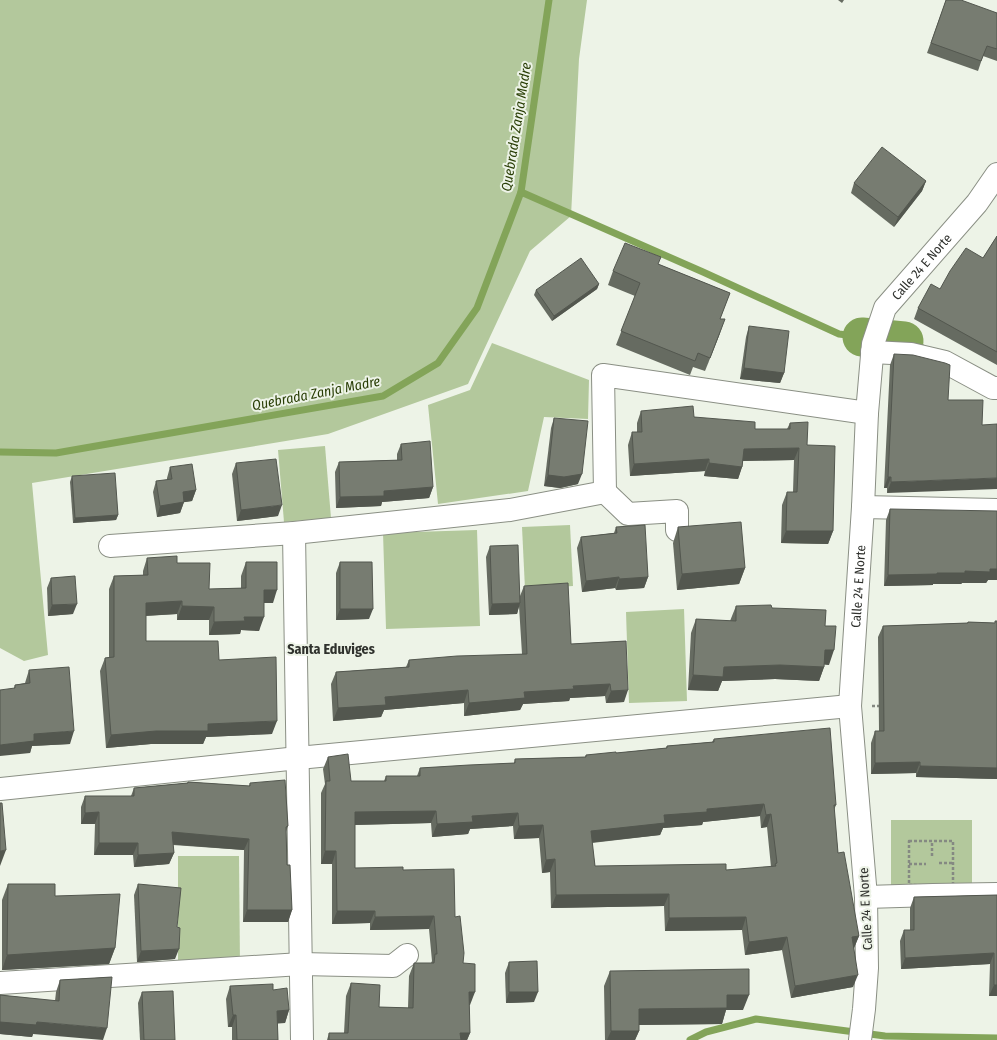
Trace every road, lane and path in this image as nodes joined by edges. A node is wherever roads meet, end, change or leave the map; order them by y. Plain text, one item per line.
1 (997, 174) edge
2 (872, 348) junction
3 (997, 388) edge
4 (867, 413) junction
5 (605, 492) junction
6 (863, 507) junction
7 (997, 510) edge
8 (677, 530) edge
9 (294, 533) junction
10 (110, 546) dead end
11 (850, 706) junction
12 (888, 706) edge
13 (298, 758) junction
14 (0, 789) edge
15 (932, 841) junction
16 (932, 856) dead end
17 (939, 863) dead end
18 (909, 864) junction
19 (926, 864) dead end
20 (953, 864) junction
21 (997, 894) edge
22 (866, 897) junction
23 (407, 955) dead end
24 (301, 964) junction
25 (0, 983) edge
26 (861, 1030) edge
27 (302, 1040) edge

1 - 2 street, Calle 24 E Norte
2 - 3 street
2 - 4 street, Calle 24 E Norte
4 - 5 street
4 - 6 street, Calle 24 E Norte
5 - 8 street
5 - 9 street
6 - 7 street
6 - 11 street, Calle 24 E Norte
9 - 10 street
9 - 13 street
11 - 12 path
11 - 13 street
11 - 22 street, Calle 24 E Norte
13 - 14 street
13 - 24 street
15 - 16 path
15 - 18 path
15 - 20 path
17 - 20 path
18 - 19 path
18 - 20 path
21 - 22 street
22 - 26 street, Calle 24 E Norte
23 - 24 street
24 - 25 street
24 - 27 street

